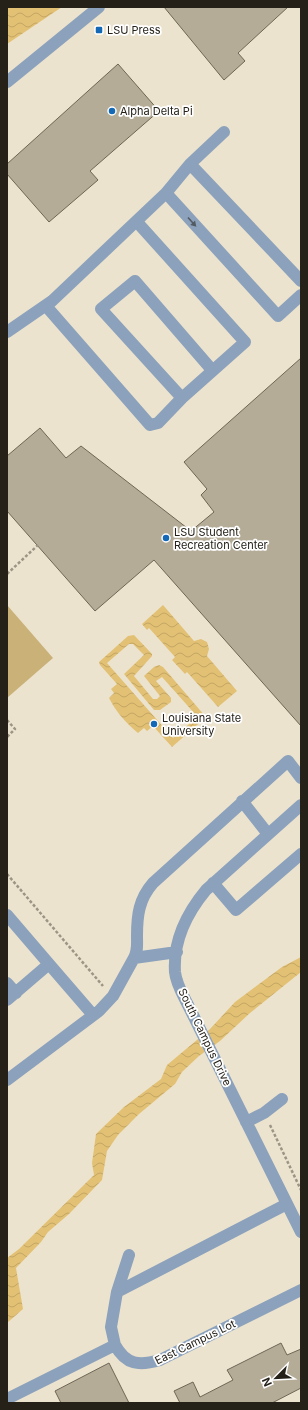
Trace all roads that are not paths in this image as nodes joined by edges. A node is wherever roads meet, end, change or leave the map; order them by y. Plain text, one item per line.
1 (99, 7) edge
2 (7, 82) edge
3 (224, 132) dead end
4 (190, 164) junction
5 (166, 193) junction
6 (137, 222) junction
7 (301, 281) edge
8 (301, 295) edge
9 (46, 306) junction
10 (7, 332) edge
11 (212, 370) junction
12 (182, 398) junction
13 (301, 778) edge
14 (242, 801) junction
15 (301, 805) edge
16 (268, 834) junction
17 (299, 858) edge
18 (213, 883) junction
19 (7, 915) edge
20 (177, 952) junction
21 (134, 958) junction
22 (49, 964) junction
23 (7, 983) edge
24 (11, 996) edge
25 (94, 1015) junction
26 (7, 1080) edge
27 (282, 1099) dead end
28 (246, 1122) junction
29 (287, 1204) junction
30 (301, 1232) edge
31 (129, 1255) dead end
32 (301, 1290) edge
33 (117, 1292) junction
34 (115, 1345) junction
35 (7, 1399) edge

1 - 2 street
3 - 4 street
4 - 5 street
4 - 7 street
5 - 6 street
5 -> 8 street
6 - 9 street
6 - 11 street
9 - 10 street
9 - 12 street
11 - 12 street
11 - 12 street
13 - 14 street
14 - 16 street
14 - 21 street
15 - 16 street, South Campus Drive
16 - 18 street, South Campus Drive
17 - 18 street
18 - 20 street, South Campus Drive
19 - 22 street
20 - 21 street
20 - 28 street, South Campus Drive
21 - 25 street
22 - 24 street
22 - 25 street
23 - 24 street
25 - 26 street
27 - 28 street
28 - 29 street, South Campus Drive
29 - 30 street, South Campus Drive
29 - 33 street
31 - 33 street
32 - 34 street, East Campus Lot
33 - 34 street
34 - 35 street

